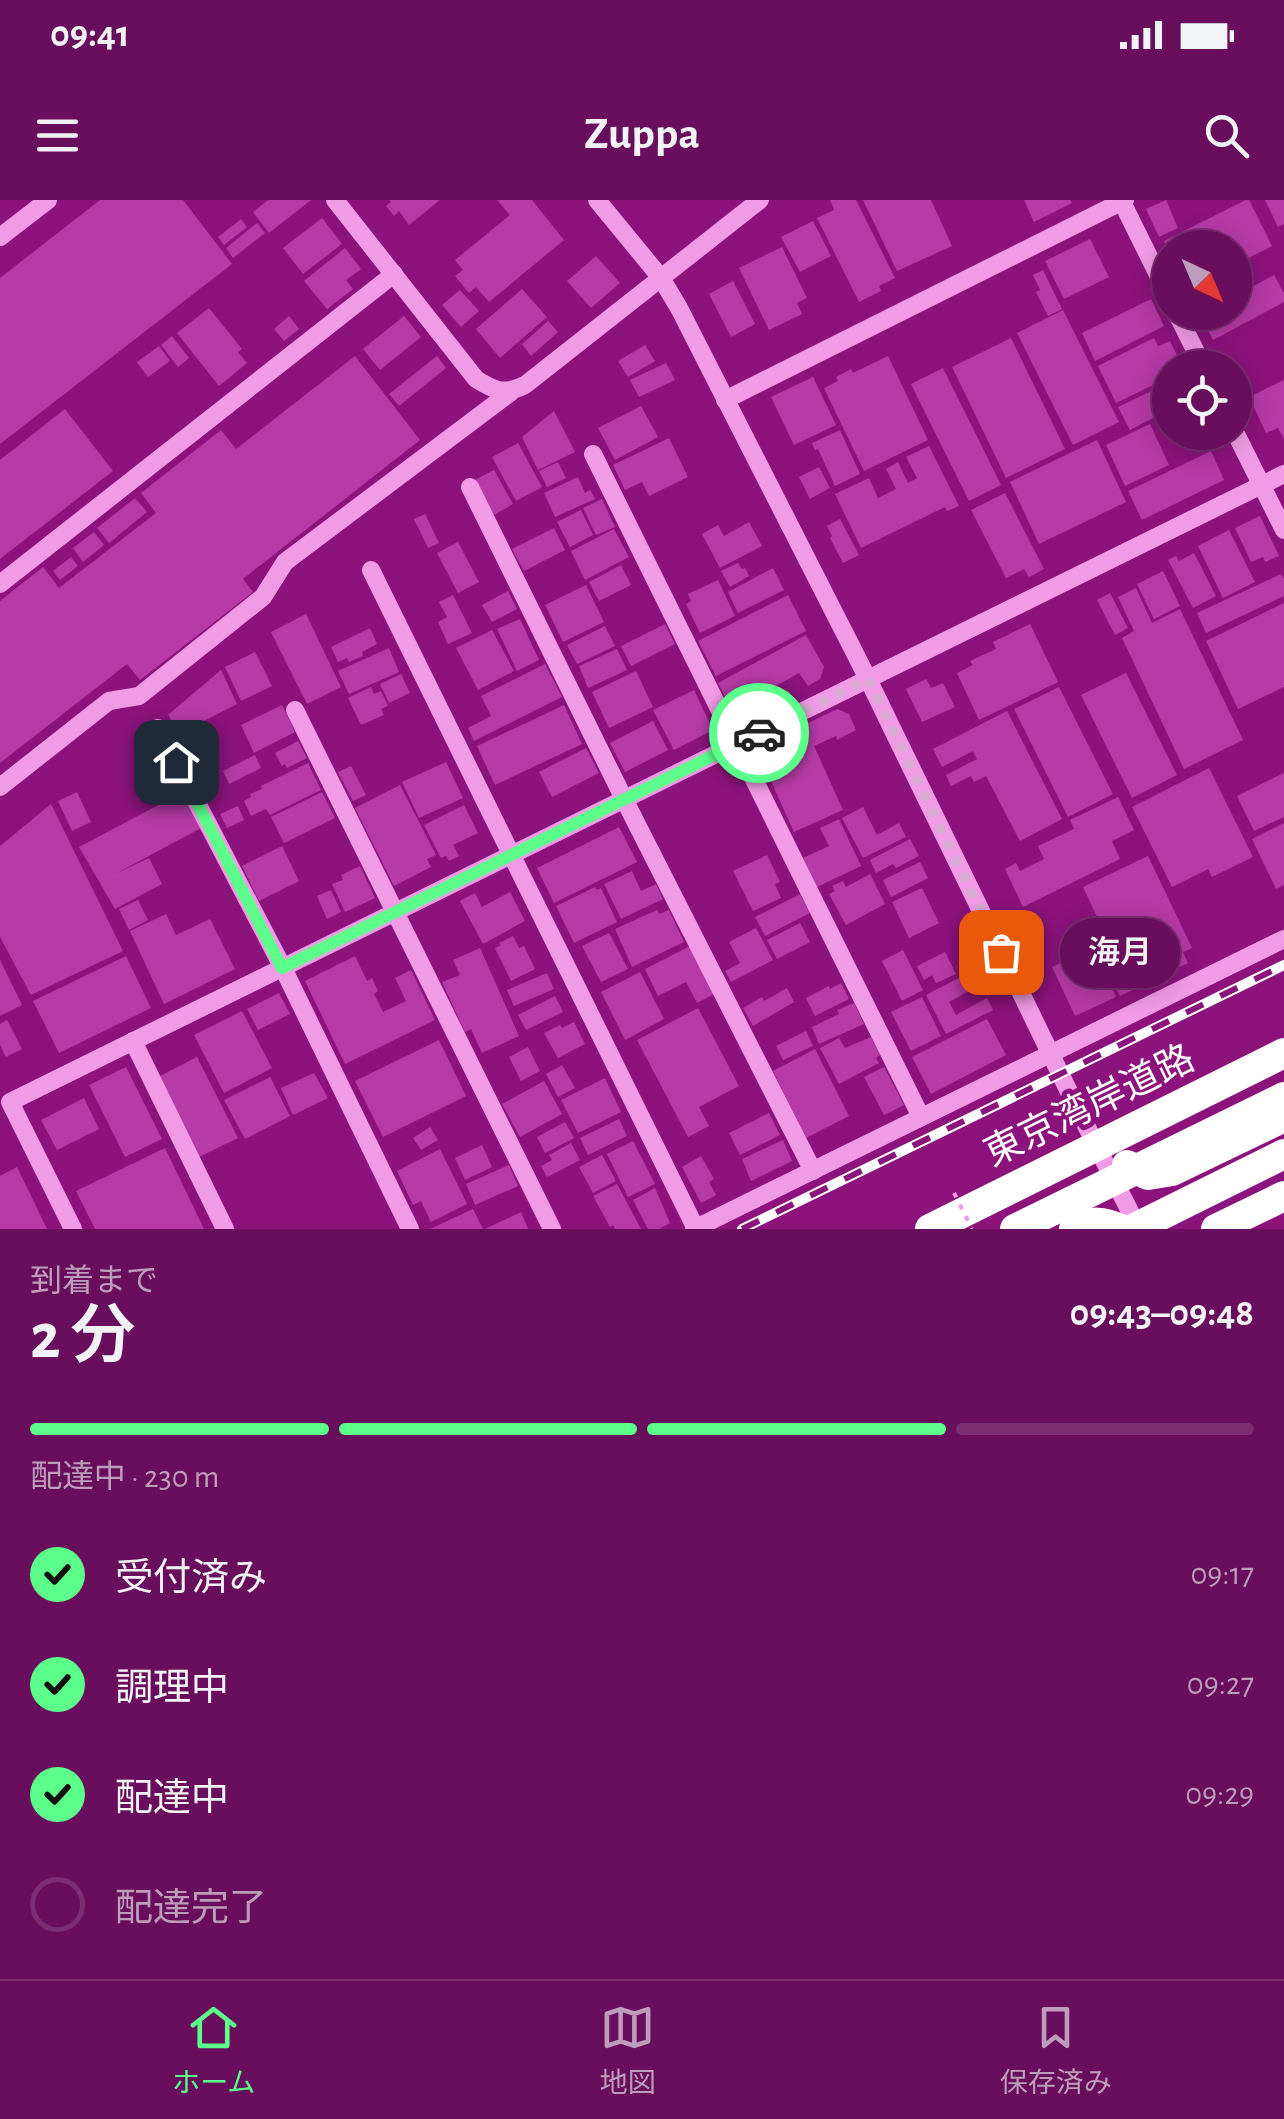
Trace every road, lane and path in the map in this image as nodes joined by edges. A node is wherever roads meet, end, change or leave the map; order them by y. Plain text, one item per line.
1 (48, 200) edge
2 (335, 200) edge
3 (598, 200) edge
4 (760, 200) edge
5 (1124, 201) edge
6 (0, 237) edge
7 (1152, 261) edge
8 (394, 274) junction
9 (661, 278) junction
10 (511, 392) junction
11 (725, 400) junction
12 (1244, 450) edge
13 (593, 454) dead end
14 (1284, 474) edge
15 (1261, 485) junction
16 (470, 488) dead end
17 (1284, 530) edge
18 (372, 570) dead end
19 (0, 584) edge
20 (868, 679) junction
21 (295, 710) dead end
22 (158, 728) dead end
23 (738, 743) junction
24 (0, 788) edge
25 (624, 800) junction
26 (512, 855) junction
27 (395, 912) junction
28 (1284, 940) edge
29 (282, 968) junction
30 (133, 1041) junction
31 (1284, 1053) edge
32 (1051, 1054) junction
33 (1284, 1096) edge
34 (922, 1117) junction
35 (1284, 1117) edge
36 (1097, 1146) junction
37 (1284, 1154) edge
38 (813, 1170) junction
39 (954, 1193) dead end
40 (1284, 1196) edge
41 (73, 1229) edge
42 (225, 1229) edge
43 (410, 1229) edge
44 (552, 1229) edge
45 (695, 1229) edge
46 (930, 1229) edge
47 (972, 1229) edge
48 (1015, 1229) edge
49 (1074, 1229) edge
50 (1121, 1229) edge
51 (1136, 1229) edge
52 (1216, 1229) edge

1 - 6 street
2 - 8 street
3 - 9 street
4 - 9 street
5 - 7 street
5 - 11 street
8 - 10 street
8 - 19 street
9 - 10 street
9 - 11 street
10 - 24 street
11 - 20 street
12 - 15 street
13 - 23 street
14 - 15 street
15 - 17 street
15 - 20 street
16 - 25 street
18 - 26 street
20 - 23 street
20 - 32 street
21 - 27 street
22 - 29 street
23 - 25 street
23 - 34 street
25 - 26 street
25 - 38 street
26 - 27 street
26 - 45 street
27 - 29 street
27 - 44 street
28 - 32 street
29 - 30 street
29 - 43 street
30 - 41 street
30 - 42 street
31 - 36 highway, 東京湾岸道路
32 - 34 street
32 - 36 street
33 - 48 highway, bridge
34 - 38 street
35 - 36 highway
36 - 46 highway, 東京湾岸道路
36 - 51 street
37 - 51 highway, bridge
38 - 45 street
39 - 47 path, bridge
40 - 52 highway
49 - 50 highway

